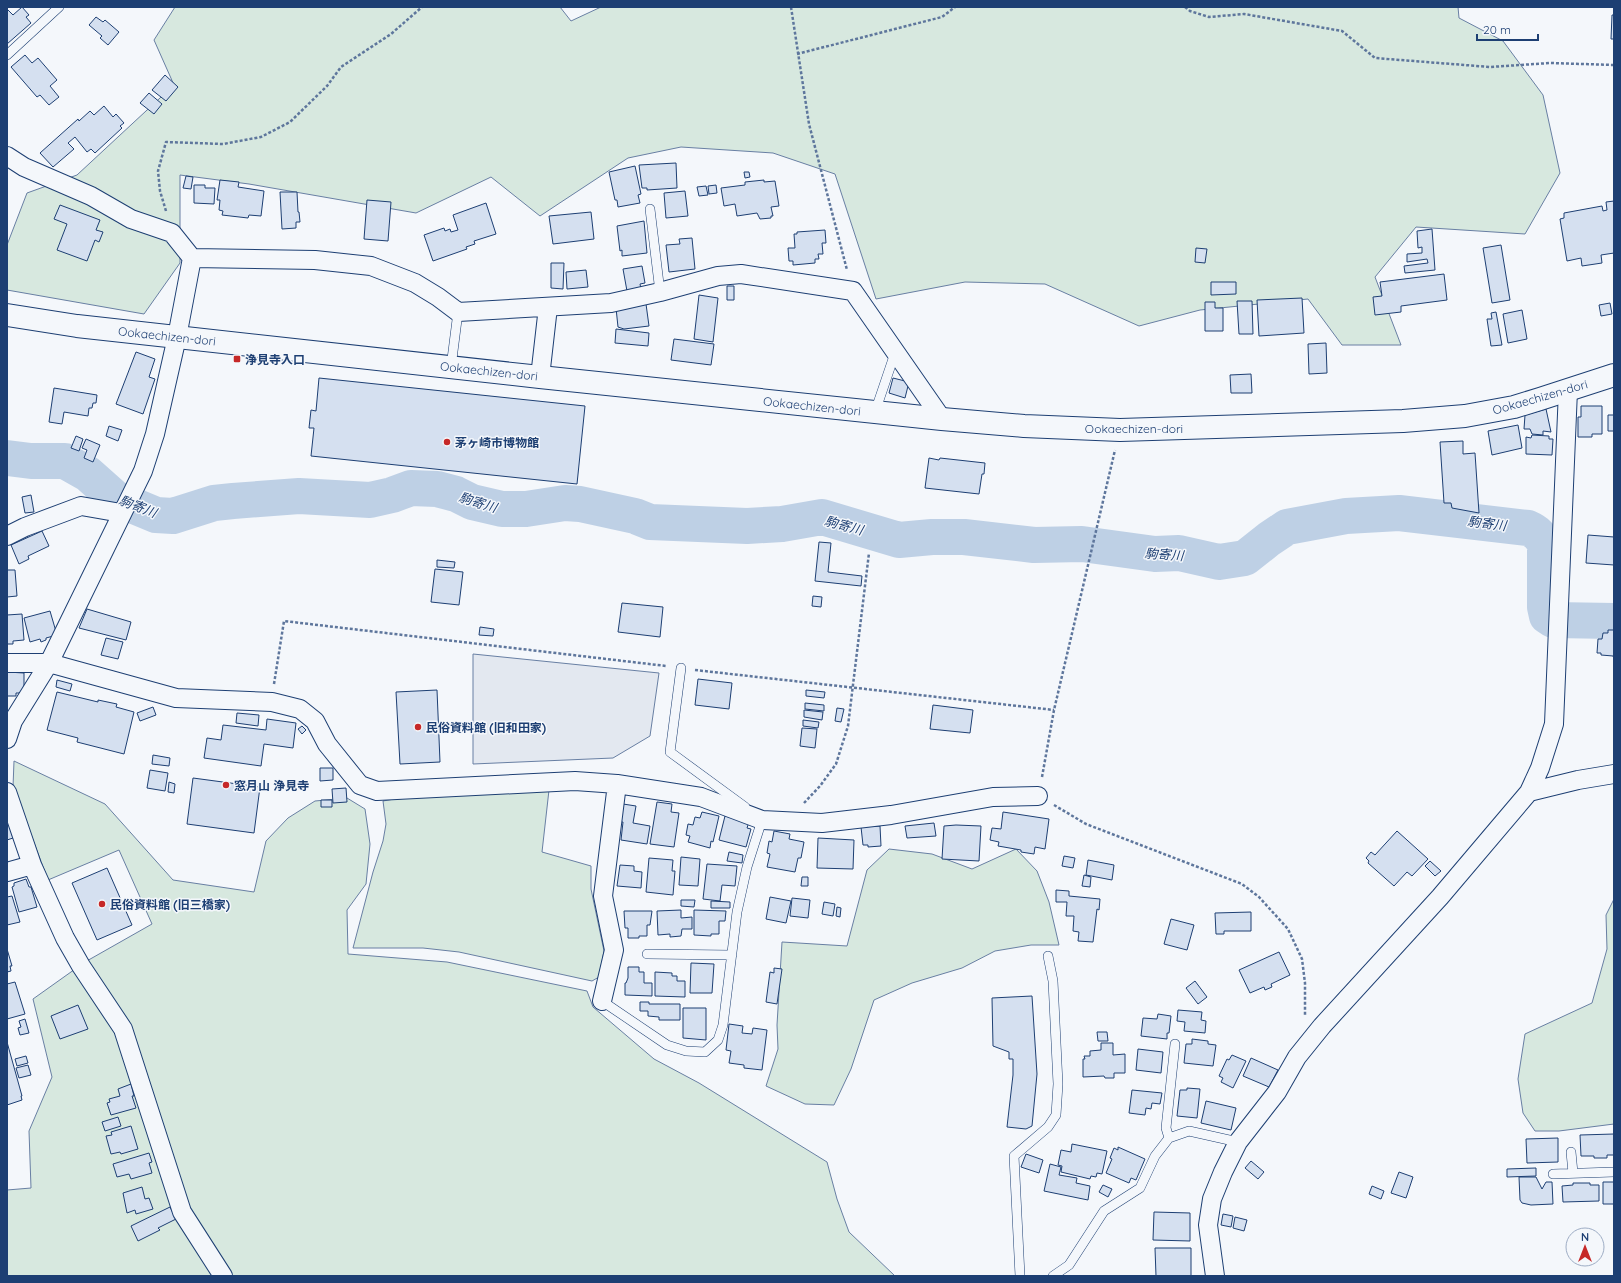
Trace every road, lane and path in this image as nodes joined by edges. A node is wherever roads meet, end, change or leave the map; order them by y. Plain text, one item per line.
1 (58, 7) edge
2 (422, 7) edge
3 (791, 7) edge
4 (956, 7) edge
5 (1185, 7) edge
6 (797, 54) junction
7 (7, 55) edge
8 (1614, 65) edge
9 (7, 156) edge
10 (650, 209) dead end
11 (172, 233) junction
12 (192, 258) junction
13 (853, 291) junction
14 (660, 292) junction
15 (548, 307) junction
16 (458, 312) junction
17 (7, 314) edge
18 (177, 337) junction
19 (895, 353) junction
20 (451, 367) junction
21 (1614, 375) edge
22 (540, 377) junction
23 (1568, 390) junction
24 (875, 412) junction
25 (942, 419) junction
26 (1120, 430) junction
27 (125, 507) junction
28 (7, 536) edge
29 (869, 553) dead end
30 (7, 663) edge
31 (49, 663) junction
32 (681, 668) junction
33 (853, 688) junction
34 (272, 702) junction
35 (1054, 710) junction
36 (10, 720) edge
37 (7, 739) edge
38 (1614, 774) edge
39 (617, 784) junction
40 (7, 792) edge
41 (1529, 792) junction
42 (1038, 796) junction
43 (762, 820) junction
44 (787, 821) junction
45 (32, 865) junction
46 (7, 872) edge
47 (648, 954) dead end
48 (732, 955) junction
49 (1048, 956) dead end
50 (602, 1001) joint
51 (1305, 1022) dead end
52 (1175, 1044) dead end
53 (1169, 1138) junction
54 (1238, 1142) junction
55 (1571, 1152) dead end
56 (1614, 1172) edge
57 (1573, 1173) junction
58 (1553, 1174) dead end
59 (223, 1276) edge
60 (1020, 1276) edge
61 (1053, 1276) edge
62 (1215, 1276) edge

1 - 7 lane
2 - 11 path
3 - 6 path
4 - 6 path
5 - 8 path
6 - 13 path
9 - 11 street
10 - 14 lane
11 - 12 street
12 - 16 street
12 - 18 street
13 - 14 street
13 - 19 street
14 - 15 street
15 - 16 street
15 - 22 street
16 - 20 lane
17 - 18 street, Ookaechizen-dori
18 - 20 street, Ookaechizen-dori
18 - 27 street
19 - 24 lane
19 - 25 street
20 - 22 street, Ookaechizen-dori
21 - 23 street, Ookaechizen-dori
22 - 24 street, Ookaechizen-dori
23 - 26 street, Ookaechizen-dori
23 - 41 street
24 - 25 street, Ookaechizen-dori
25 - 26 street, Ookaechizen-dori
26 - 35 path
27 - 28 street
27 - 31 street
29 - 33 path
30 - 31 street
31 - 34 street
31 - 36 street
32 - 33 path
32 - 34 path
32 - 43 lane
33 - 35 path
33 - 44 path
34 - 39 street
35 - 42 path
36 - 37 street
38 - 41 street
39 - 43 street
39 - 50 street
40 - 45 street
41 - 54 street
42 - 44 street
42 - 51 path
43 - 44 street
43 - 48 lane
45 - 46 street
45 - 59 street
47 - 48 lane
48 - 50 lane
49 - 60 lane
52 - 53 lane
53 - 54 lane
53 - 61 lane
54 - 62 street
55 - 57 lane
56 - 57 lane
57 - 58 lane

